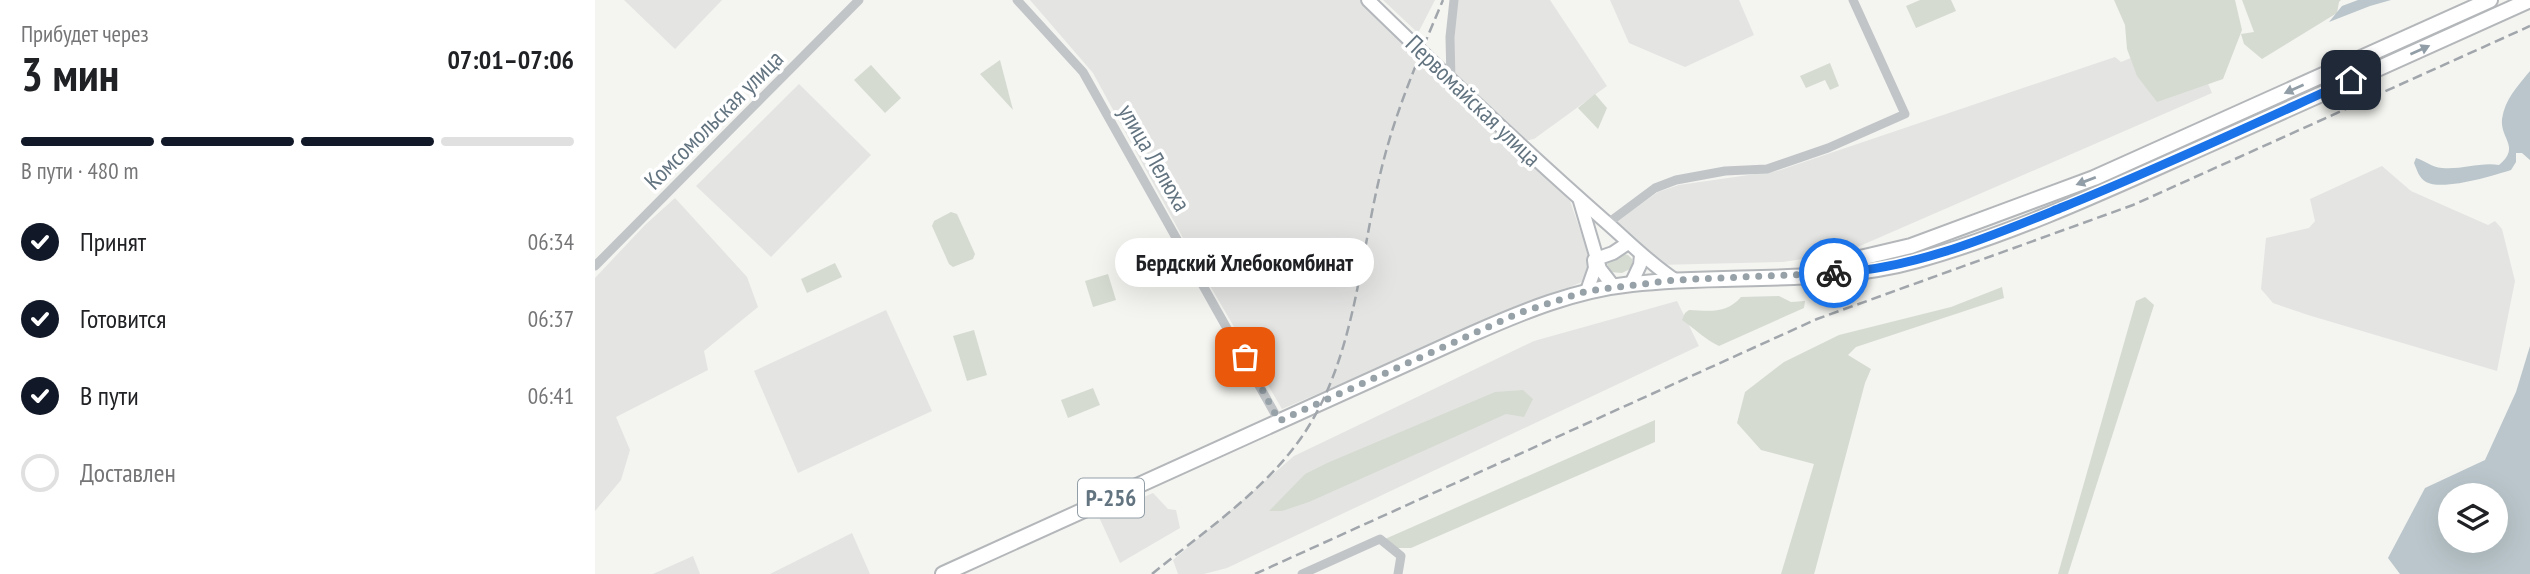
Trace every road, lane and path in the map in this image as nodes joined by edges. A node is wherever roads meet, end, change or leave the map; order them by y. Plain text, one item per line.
1 (859, 0) edge
2 (1017, 0) edge
3 (1368, 0) edge
4 (1454, 0) edge
5 (1853, 0) edge
6 (2490, 0) edge
7 (2530, 1) edge
8 (1451, 80) junction
9 (1580, 200) junction
10 (1608, 223) junction
11 (1591, 239) junction
12 (1628, 243) junction
13 (1641, 255) junction
14 (1596, 259) junction
15 (595, 266) edge
16 (1783, 276) junction
17 (1675, 280) junction
18 (1631, 284) junction
19 (1614, 287) junction
20 (1587, 291) junction
21 (1279, 421) junction
22 (943, 574) edge
23 (1302, 574) edge
24 (1398, 574) edge

1 - 15 street, Комсомольская улица
2 - 21 street, улица Лелюха
3 - 8 main road, Первомайская улица
4 - 8 street
5 - 10 street
6 -> 16 highway, Р-256
16 -> 7 highway, Р-256
8 - 9 main road, Первомайская улица
9 - 10 main road, Первомайская улица
9 - 11 main road
10 - 12 main road, Первомайская улица
11 - 14 main road
11 - 20 main road
12 - 13 main road, Первомайская улица
12 - 14 main road
13 - 17 main road, Первомайская улица
13 - 18 main road
14 - 19 main road
16 - 17 highway, Р-256
17 - 18 highway, Р-256
18 - 19 highway, Р-256
19 - 20 highway, Р-256
20 - 21 highway, Р-256
21 - 22 highway, Р-256
23 - 24 street

